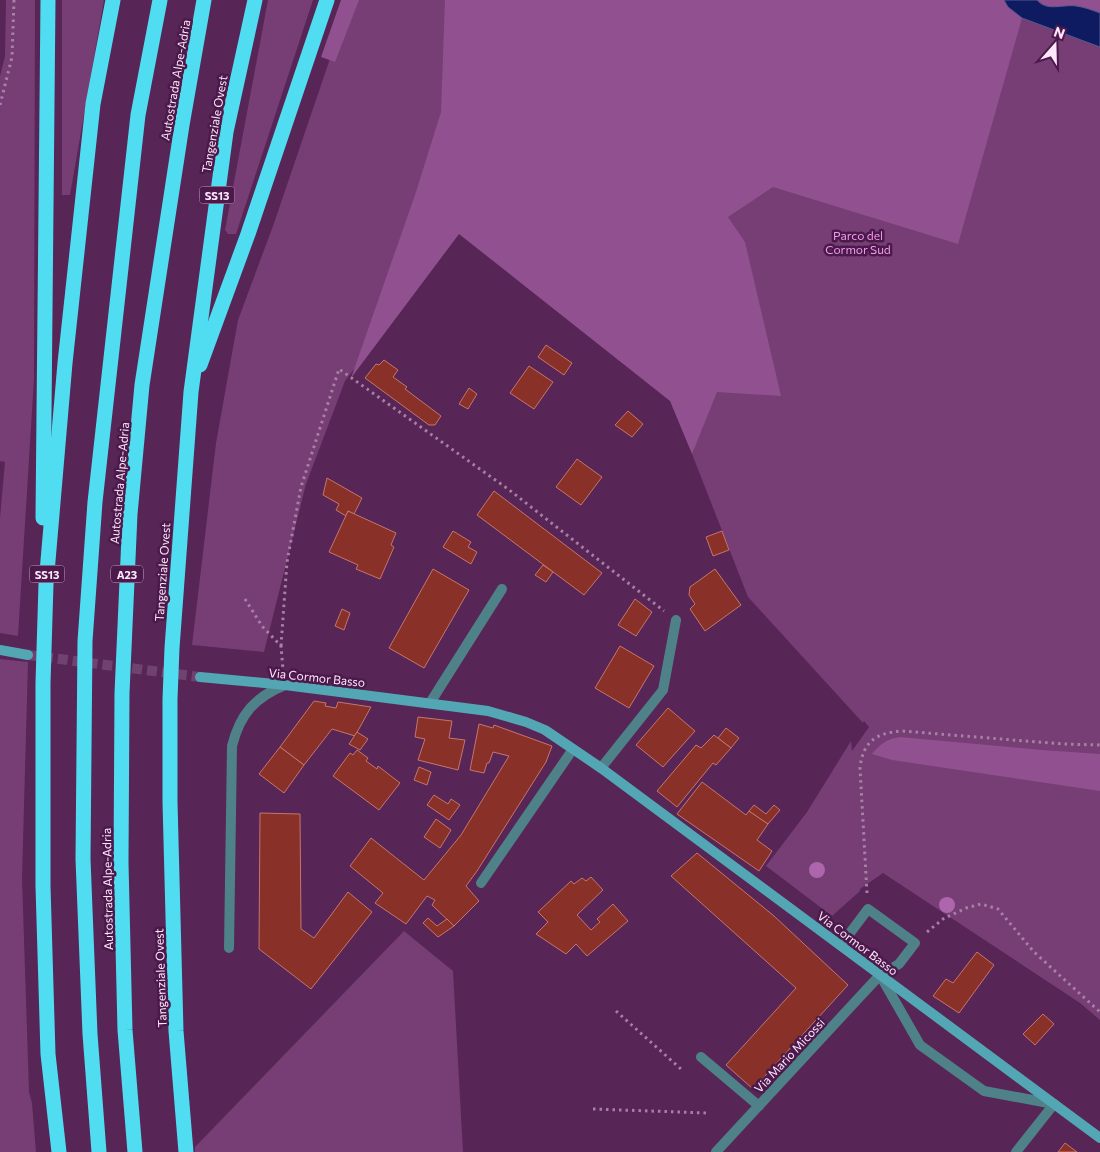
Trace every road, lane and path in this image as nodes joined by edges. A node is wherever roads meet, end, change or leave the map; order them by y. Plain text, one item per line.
1 (14, 0) edge
2 (48, 0) edge
3 (113, 0) edge
4 (160, 0) edge
5 (204, 0) edge
6 (256, 0) edge
7 (327, 0) edge
8 (0, 105) edge
9 (191, 392) junction
10 (46, 584) junction
11 (502, 589) dead end
12 (245, 600) dead end
13 (676, 620) joint
14 (281, 646) junction
15 (0, 650) edge
16 (28, 654) tunnel mouth
17 (200, 677) tunnel mouth
18 (285, 685) junction
19 (430, 703) junction
20 (1100, 745) edge
21 (574, 749) junction
22 (601, 768) junction
23 (481, 883) dead end
24 (867, 887) dead end
25 (942, 919) dead end
26 (841, 945) junction
27 (229, 948) dead end
28 (880, 975) junction
29 (616, 1011) dead end
30 (1100, 1012) edge
31 (701, 1057) dead end
32 (682, 1070) dead end
33 (1054, 1104) junction
34 (759, 1106) junction
35 (593, 1109) dead end
36 (707, 1113) dead end
37 (1100, 1138) edge
38 (59, 1152) edge
39 (99, 1152) edge
40 (135, 1152) edge
41 (186, 1152) edge
42 (716, 1152) edge
43 (1016, 1152) edge

1 - 8 path
2 - 10 highway
3 - 10 highway, SS13
4 - 39 highway, Autostrada Alpe-Adria
5 - 40 highway, Autostrada Alpe-Adria / A23
6 - 9 highway, Tangenziale Ovest / SS13
7 - 9 highway
9 - 41 highway, Tangenziale Ovest / SS13
10 - 38 highway, SS13
11 - 19 street
12 - 14 path
13 - 14 path
13 - 22 street
14 - 18 path
15 - 16 street
17 - 18 street, Via Cormor Basso
18 - 19 street, Via Cormor Basso
18 - 27 street
19 - 21 street, Via Cormor Basso
20 - 24 path
21 - 22 street, Via Cormor Basso
21 - 23 street
22 - 26 street, Via Cormor Basso
25 - 30 path
26 - 28 street, Via Cormor Basso
26 - 28 street, Via Mario Micossi
28 - 33 street, Via Cormor Basso
28 - 33 street
28 - 34 street, Via Mario Micossi
29 - 32 path
31 - 34 street
33 - 37 street, Via Cormor Basso
33 - 43 street
34 - 42 street, Via Mario Micossi
35 - 36 path

